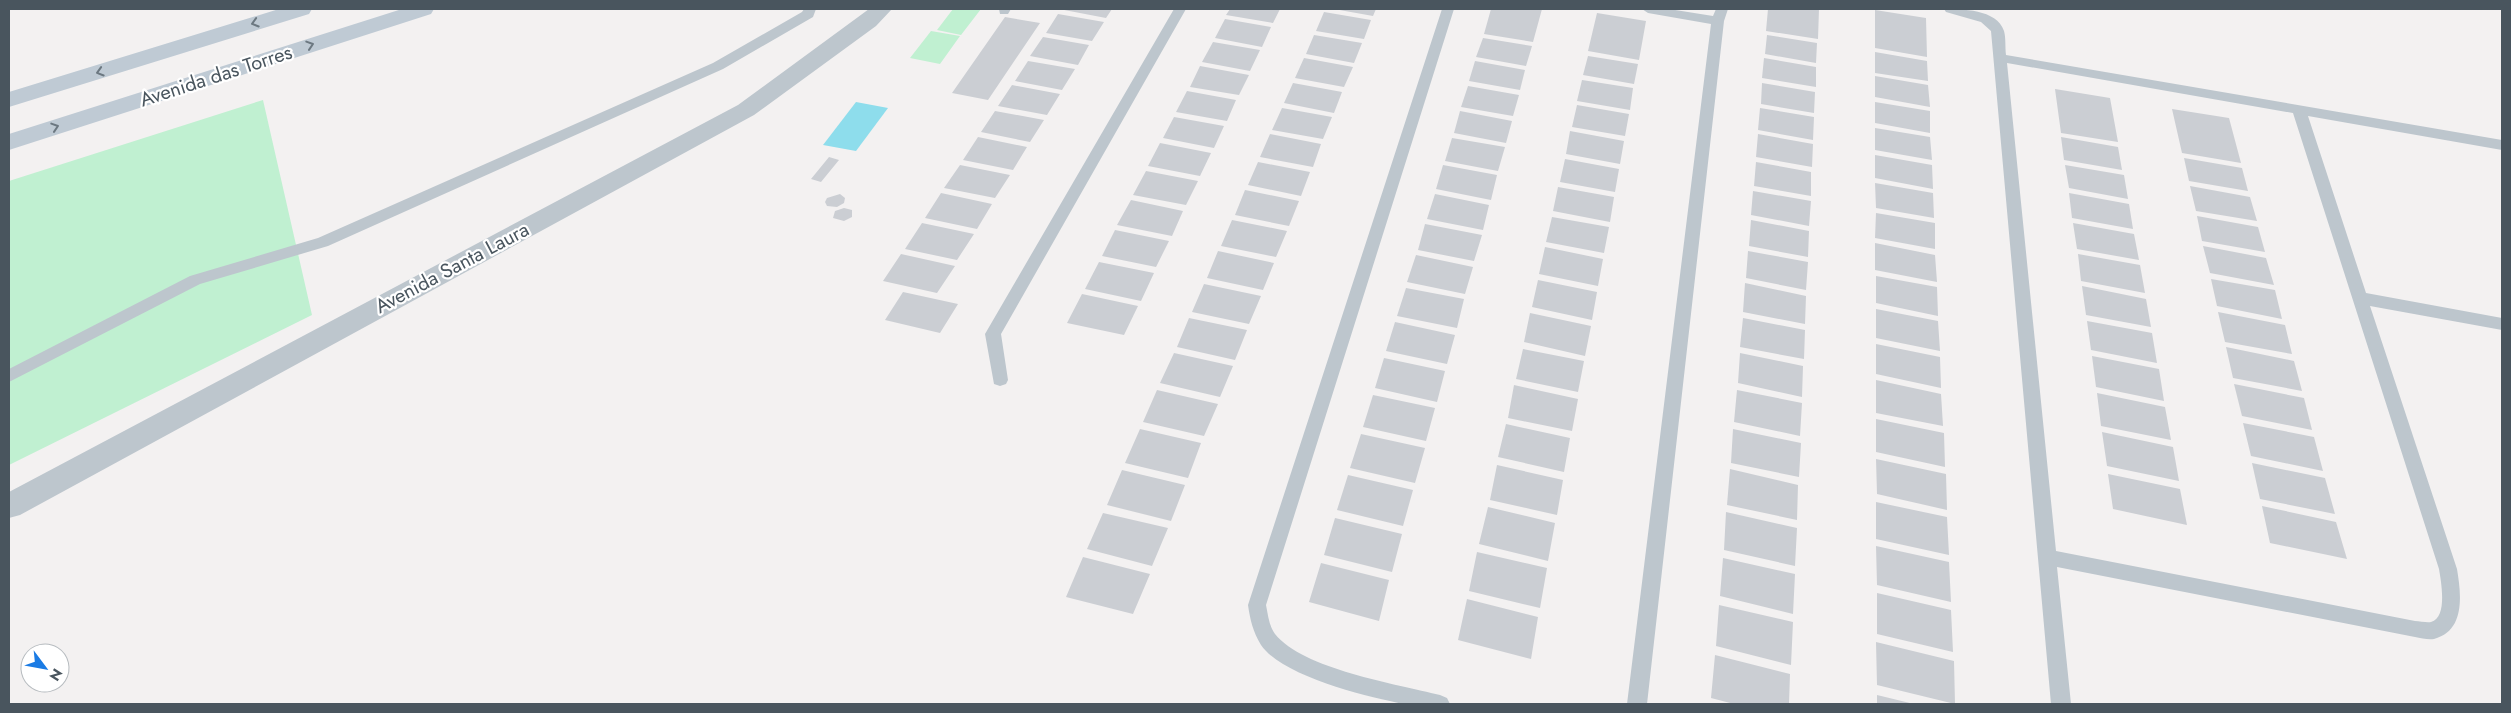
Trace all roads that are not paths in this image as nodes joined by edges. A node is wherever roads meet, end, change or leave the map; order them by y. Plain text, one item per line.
1 (301, 9) edge
2 (423, 9) edge
3 (810, 9) edge
4 (881, 9) edge
5 (1180, 9) edge
6 (1448, 9) edge
7 (1648, 9) edge
8 (1950, 9) edge
9 (1720, 15) edge
10 (2001, 58) junction
11 (9, 100) edge
12 (2299, 110) junction
13 (9, 142) edge
14 (2502, 145) edge
15 (2360, 298) junction
16 (2502, 324) edge
17 (9, 376) edge
18 (1000, 380) dead end
19 (9, 506) edge
20 (2048, 558) junction
21 (1440, 704) edge
22 (1637, 704) edge
23 (2061, 704) edge

1 -> 11 main road, Avenida das Torres
13 -> 2 main road, Avenida das Torres
3 - 17 lane
4 - 19 street, Avenida Santa Laura
5 - 18 lane
6 - 21 lane
7 - 9 lane
8 - 10 lane
9 - 22 lane
10 - 12 lane
10 - 20 lane
12 - 14 lane
12 - 15 lane
15 - 16 lane
15 - 20 lane
20 - 23 lane

